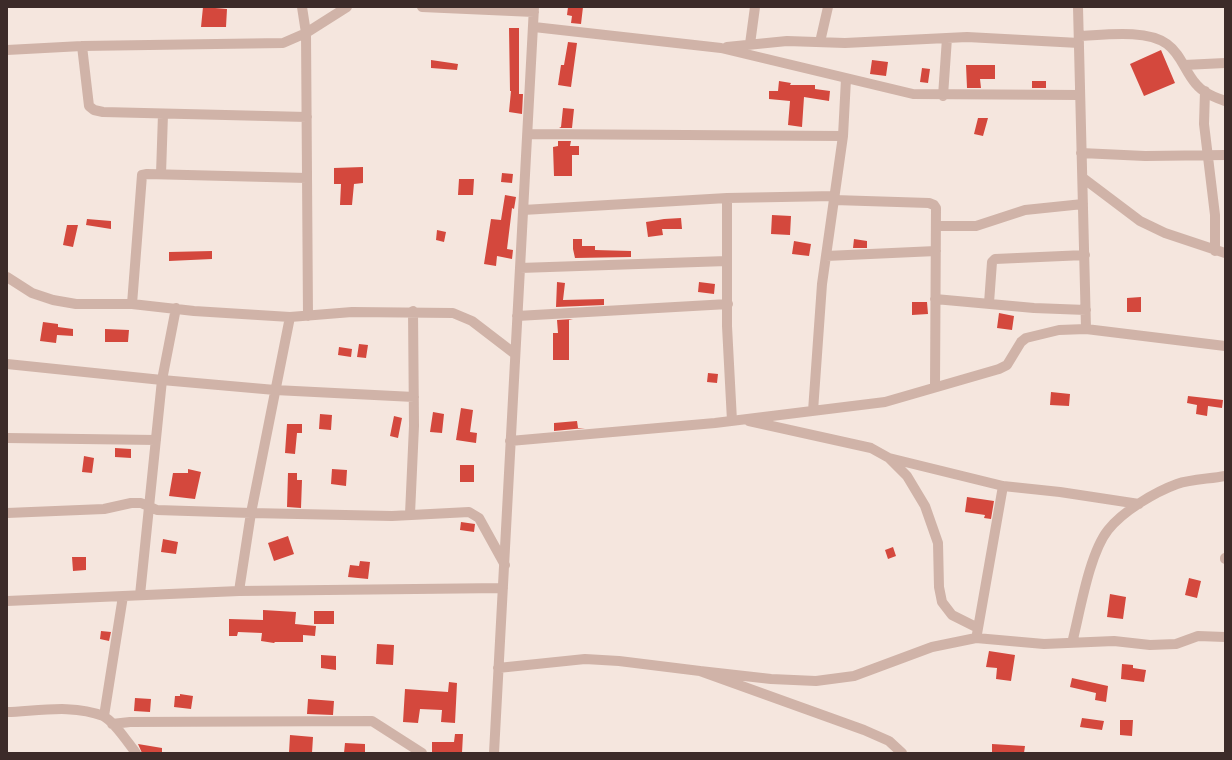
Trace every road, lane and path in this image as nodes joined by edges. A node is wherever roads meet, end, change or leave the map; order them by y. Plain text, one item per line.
1 (302, 7) edge
2 (347, 7) edge
3 (422, 7) edge
4 (755, 7) edge
5 (828, 7) edge
6 (1078, 7) edge
7 (534, 9) edge
8 (534, 27) junction
9 (306, 33) junction
10 (947, 38) junction
11 (1079, 39) junction
12 (820, 42) junction
13 (750, 44) junction
14 (82, 46) junction
15 (721, 48) junction
16 (7, 50) edge
17 (1225, 63) edge
18 (1184, 65) junction
19 (846, 79) junction
20 (1205, 92) junction
21 (1080, 95) junction
22 (944, 96) junction
23 (1225, 100) edge
24 (163, 114) junction
25 (307, 117) junction
26 (528, 134) junction
27 (843, 136) junction
28 (1081, 153) junction
29 (1208, 155) junction
30 (1225, 155) edge
31 (161, 174) junction
32 (307, 178) junction
33 (1082, 178) junction
34 (727, 198) junction
35 (834, 198) junction
36 (1083, 204) junction
37 (523, 210) junction
38 (937, 226) junction
39 (936, 251) junction
40 (1220, 252) edge
41 (1085, 255) junction
42 (826, 256) junction
43 (727, 261) junction
44 (520, 268) junction
45 (7, 277) edge
46 (935, 299) junction
47 (989, 303) junction
48 (132, 304) junction
49 (728, 304) junction
50 (176, 308) junction
51 (1086, 310) junction
52 (413, 311) junction
53 (308, 316) junction
54 (517, 316) junction
55 (290, 317) junction
56 (1086, 328) junction
57 (1225, 346) edge
58 (515, 354) junction
59 (7, 364) edge
60 (162, 380) junction
61 (935, 386) junction
62 (275, 390) junction
63 (414, 397) junction
64 (813, 411) junction
65 (743, 420) junction
66 (732, 421) junction
67 (7, 438) edge
68 (156, 440) junction
69 (510, 441) junction
70 (889, 458) junction
71 (1225, 476) edge
72 (1003, 486) junction
73 (1139, 504) junction
74 (150, 508) junction
75 (7, 513) edge
76 (251, 513) junction
77 (410, 514) junction
78 (504, 565) junction
79 (503, 588) junction
80 (239, 591) junction
81 (140, 595) junction
82 (123, 596) junction
83 (7, 601) edge
84 (977, 633) junction
85 (1225, 637) edge
86 (1072, 643) junction
87 (498, 668) junction
88 (700, 671) junction
89 (7, 712) edge
90 (104, 716) junction
91 (112, 724) junction
92 (136, 753) edge
93 (422, 753) edge
94 (494, 753) edge
95 (902, 753) edge

1 - 9 street
2 - 9 street
3 - 7 street
4 - 13 street
5 - 12 street
6 - 11 street
7 - 8 street
8 - 15 street
8 - 26 street
9 - 14 street
9 - 25 street
10 - 11 street
10 - 12 street
10 - 22 street
11 - 18 street
11 - 21 street
12 - 13 street
13 - 15 street
14 - 16 street
14 - 24 street
15 - 19 street
17 - 18 street
18 - 20 street
19 - 22 street
19 - 27 street
20 - 23 street
20 - 29 street
21 - 22 street
21 - 28 street
24 - 25 street
24 - 31 street
25 - 32 street
26 - 27 street
26 - 37 street
27 - 35 street
28 - 29 street
28 - 33 street
29 - 30 street
29 - 40 street
31 - 32 street
31 - 48 street
32 - 53 street
33 - 36 street
33 - 40 street
34 - 35 street
34 - 37 street
34 - 43 street
35 - 38 street
35 - 42 street
36 - 38 street
36 - 41 street
37 - 44 street
38 - 39 street
39 - 42 street
39 - 46 street
41 - 47 street
41 - 51 street
42 - 64 street
43 - 44 street
43 - 49 street
44 - 54 street
45 - 48 street
46 - 47 street
46 - 61 street
47 - 51 street
48 - 50 street
49 - 54 street
49 - 66 street
50 - 55 street
50 - 60 street
51 - 56 street
52 - 53 street
52 - 58 street
52 - 63 street
53 - 55 street
54 - 58 street
55 - 62 street
56 - 57 street
56 - 61 street
58 - 69 street
59 - 60 street
60 - 62 street
60 - 68 street
61 - 64 street
62 - 63 street
62 - 76 street
63 - 77 street
64 - 65 street
65 - 66 street
65 - 70 street
66 - 69 street
67 - 68 street
68 - 74 street
69 - 78 street
70 - 72 street
70 - 84 street
71 - 73 street
72 - 73 street
72 - 84 street
73 - 86 street
74 - 75 street
74 - 76 street
74 - 81 street
76 - 77 street
76 - 80 street
77 - 78 street
78 - 79 street
79 - 80 street
79 - 87 street
80 - 81 street
81 - 82 street
82 - 83 street
82 - 90 street
84 - 86 street
84 - 88 street
85 - 86 street
87 - 88 street
87 - 94 street
88 - 95 street
89 - 90 street
90 - 91 street
91 - 92 street
91 - 93 street

